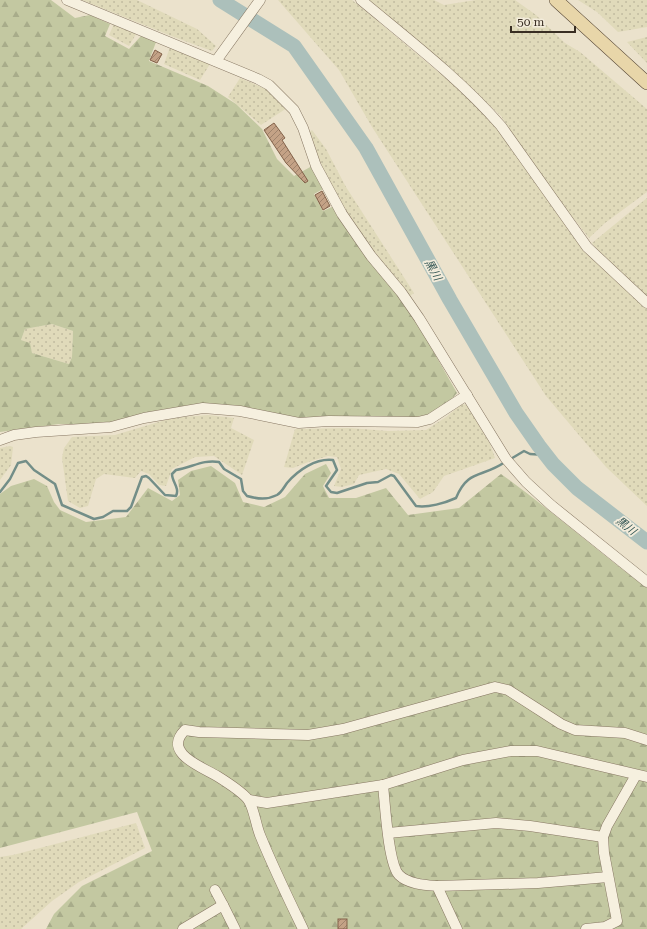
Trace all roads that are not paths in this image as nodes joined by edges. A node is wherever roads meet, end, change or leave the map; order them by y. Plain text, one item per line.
1 (68, 0) edge
2 (260, 0) edge
3 (361, 0) edge
4 (556, 0) edge
5 (216, 61) junction
6 (647, 83) edge
7 (647, 303) edge
8 (467, 395) junction
9 (0, 440) edge
10 (647, 582) edge
11 (647, 740) edge
12 (636, 775) junction
13 (647, 777) edge
14 (383, 785) junction
15 (249, 800) junction
16 (388, 833) junction
17 (603, 837) junction
18 (608, 877) junction
19 (437, 886) junction
20 (215, 890) dead end
21 (223, 906) junction
22 (183, 929) edge
23 (235, 929) edge
24 (303, 929) edge
25 (457, 929) edge
26 (586, 929) edge

1 - 5 street
2 - 5 street
3 - 7 street
4 - 6 main road
5 - 8 street
8 - 9 street
8 - 10 street
11 - 15 street
12 - 13 street
12 - 14 street
12 - 17 street
14 - 15 street
14 - 16 street
15 - 24 street
16 - 17 street
16 - 19 street
17 - 18 street
18 - 19 street
18 - 26 street
19 - 25 street
20 - 21 street
21 - 22 street
21 - 23 street

